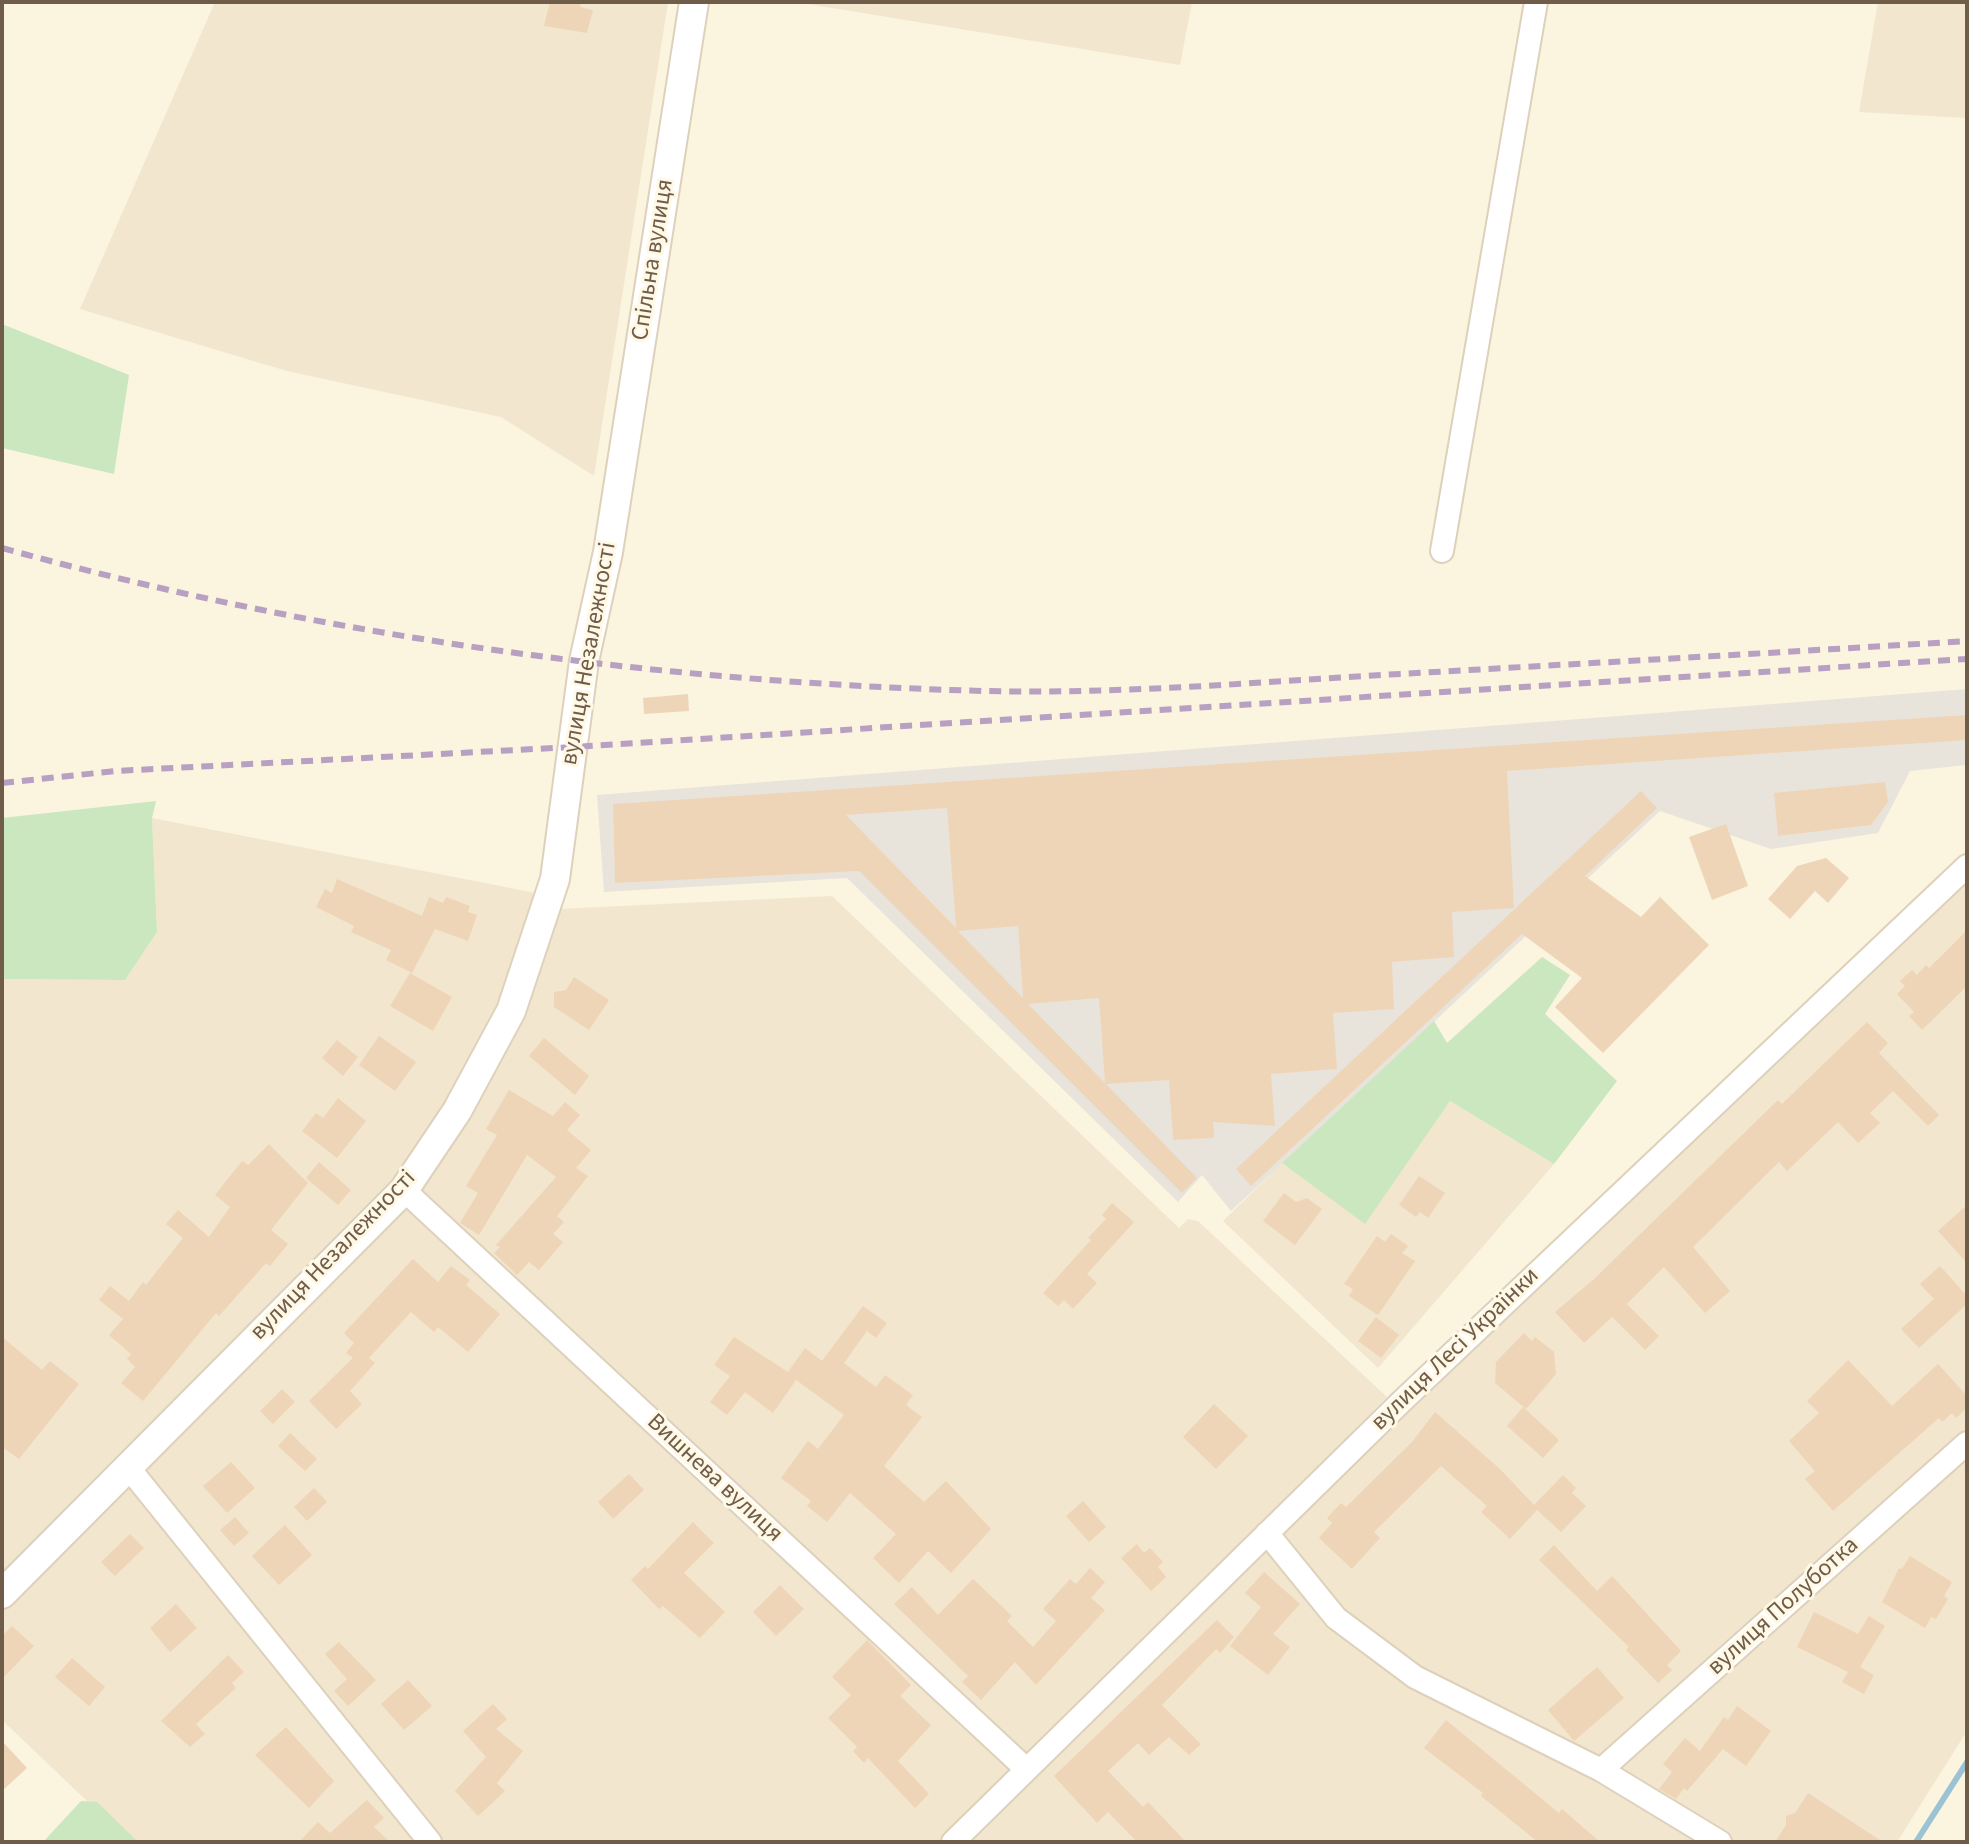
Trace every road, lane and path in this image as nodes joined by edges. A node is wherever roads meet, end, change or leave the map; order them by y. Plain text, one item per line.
1 (694, 2) edge
2 (1536, 2) edge
3 (614, 518) joint
4 (1442, 551) dead end
5 (1967, 866) edge
6 (404, 1190) junction
7 (1967, 1443) edge
8 (128, 1467) junction
9 (1267, 1533) junction
10 (2, 1594) edge
11 (1025, 1768) junction
12 (1601, 1770) junction
13 (430, 1842) edge
14 (953, 1842) edge
15 (1720, 1842) edge

1 - 3 street, Спільна вулиця
2 - 4 street
3 - 6 street, вулиця Незалежності
5 - 9 street, вулиця Лесі Українки
6 - 8 street, вулиця Незалежності
6 - 11 street, Вишнева вулиця
7 - 12 street, вулиця Полуботка
8 - 10 street, вулиця Незалежності
8 - 13 street
9 - 11 street, вулиця Лесі Українки
9 - 12 street
11 - 14 street, вулиця Лесі Українки
12 - 15 street

